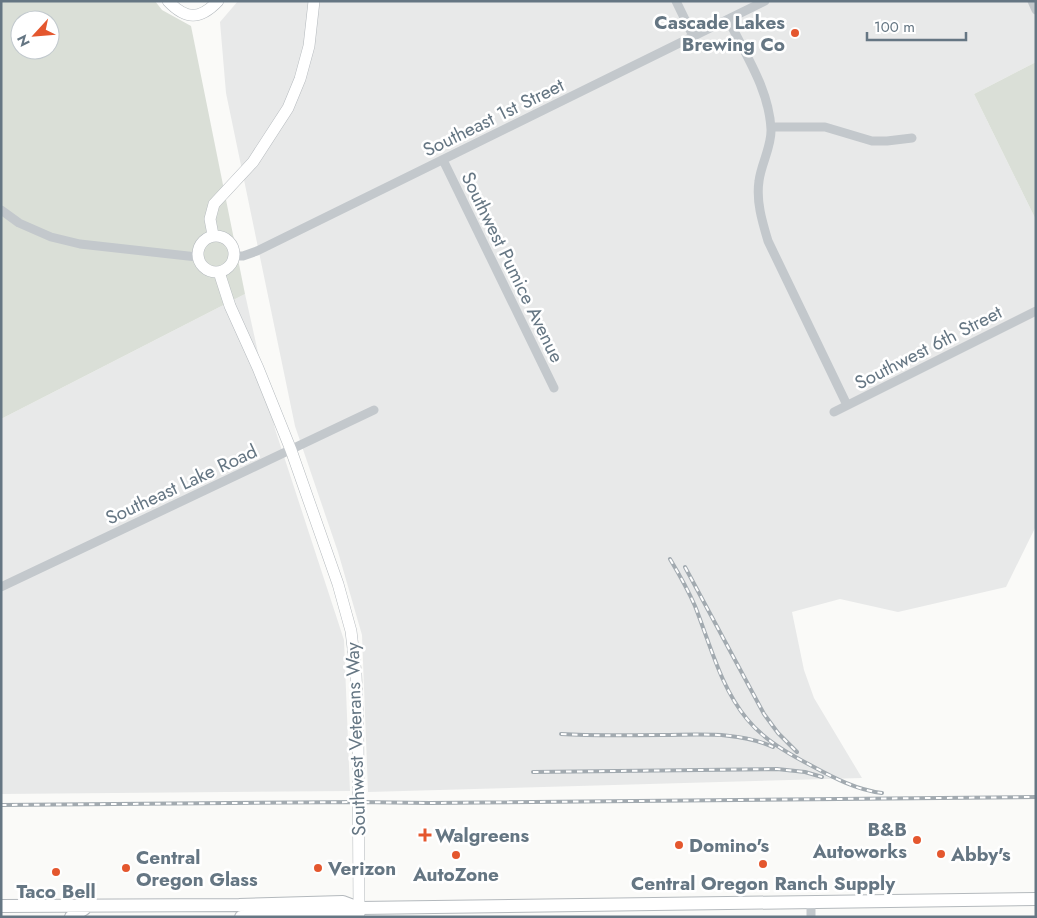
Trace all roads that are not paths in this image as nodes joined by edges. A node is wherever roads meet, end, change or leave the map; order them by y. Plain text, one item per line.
1 (168, 1) edge
2 (218, 1) edge
3 (314, 1) edge
4 (676, 1) edge
5 (765, 1) edge
6 (1032, 1) edge
7 (1036, 10) edge
8 (728, 19) junction
9 (693, 36) junction
10 (770, 127) junction
11 (912, 138) dead end
12 (442, 160) junction
13 (1, 210) edge
14 (212, 235) junction
15 (234, 256) junction
16 (197, 257) junction
17 (219, 272) junction
18 (1036, 311) edge
19 (554, 388) dead end
20 (847, 405) junction
21 (374, 410) dead end
22 (834, 412) dead end
23 (292, 450) junction
24 (1, 587) edge
25 (1036, 899) edge
26 (811, 903) junction
27 (83, 905) junction
28 (1, 906) edge
29 (359, 912) edge
30 (70, 917) edge
31 (241, 917) edge
32 (811, 917) edge

1 - 2 main road
3 - 14 main road
4 - 9 street
5 - 8 street, Southeast 1st Street
6 - 7 street
8 - 9 street, Southeast 1st Street
8 - 10 street
9 - 12 street, Southeast 1st Street
10 - 11 street
10 - 20 street
12 - 15 street, Southeast 1st Street
12 - 19 street, Southwest Pumice Avenue
13 - 16 street
14 - 15 main road
14 - 16 main road
15 - 17 main road
16 - 17 main road
17 - 23 main road, Southwest Veterans Way
18 - 20 street, Southwest 6th Street
20 - 22 street, Southwest 6th Street
21 - 23 street, Southeast Lake Road
23 - 24 street, Southeast Lake Road
23 - 29 main road, Southwest Veterans Way
25 - 26 highway
26 - 29 highway
26 - 32 street
27 - 28 highway
27 - 29 highway
27 - 30 highway
29 - 31 highway

